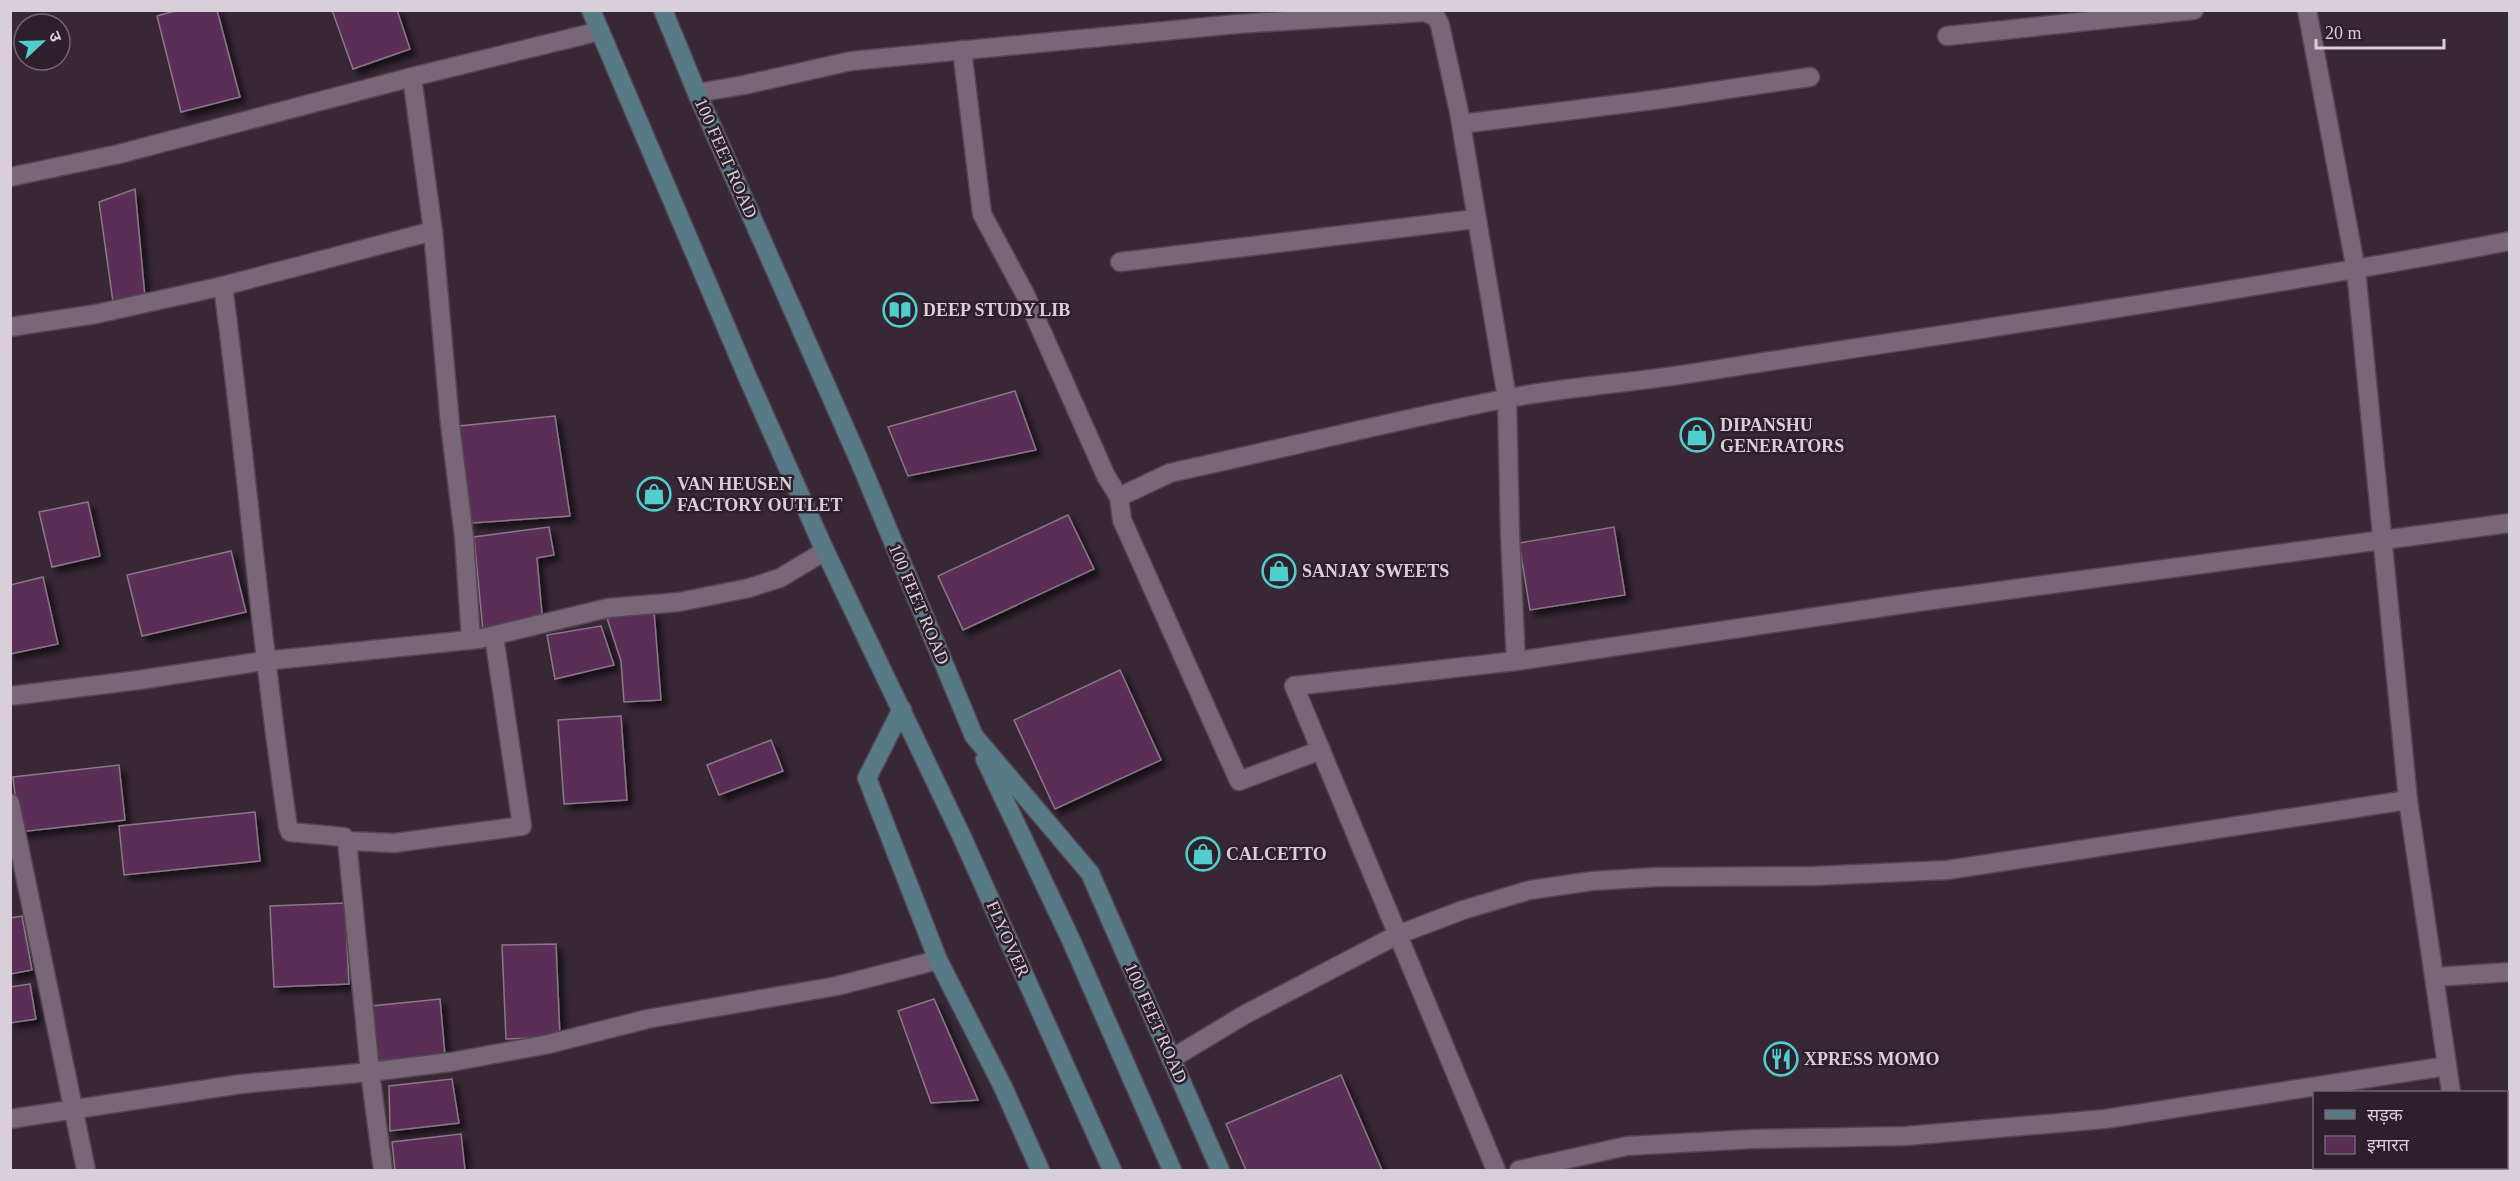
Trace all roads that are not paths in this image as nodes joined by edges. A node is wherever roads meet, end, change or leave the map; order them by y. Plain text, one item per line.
1 (591, 10) edge
2 (663, 10) edge
3 (2194, 10) edge
4 (2307, 10) edge
5 (1384, 13) edge
6 (600, 32) junction
7 (1947, 36) dead end
8 (962, 50) junction
9 (412, 77) junction
10 (1810, 77) dead end
11 (697, 93) junction
12 (1461, 124) junction
13 (10, 177) edge
14 (1475, 219) junction
15 (433, 231) junction
16 (2510, 241) edge
17 (1120, 262) dead end
18 (2356, 270) junction
19 (223, 285) junction
20 (10, 327) edge
21 (1507, 398) junction
22 (1119, 497) junction
23 (2510, 523) edge
24 (2383, 540) junction
25 (825, 551) junction
26 (494, 636) junction
27 (471, 640) junction
28 (264, 661) junction
29 (1516, 661) junction
30 (10, 696) edge
31 (902, 709) junction
32 (974, 736) junction
33 (1321, 750) junction
34 (2408, 800) junction
35 (10, 803) edge
36 (13, 826) edge
37 (347, 841) junction
38 (1397, 935) junction
39 (938, 960) junction
40 (2510, 972) edge
41 (2435, 977) junction
42 (1171, 1059) junction
43 (2447, 1065) junction
44 (370, 1072) junction
45 (2451, 1091) edge
46 (72, 1109) junction
47 (10, 1119) edge
48 (86, 1170) edge
49 (383, 1170) edge
50 (1040, 1170) edge
51 (1112, 1170) edge
52 (1172, 1170) edge
53 (1220, 1170) edge
54 (1496, 1170) edge
55 (1519, 1170) edge

1 - 6 main road
2 - 11 main road, 100 FEET ROAD
3 - 7 street
4 - 18 street
5 - 8 street
5 - 12 street
6 - 9 street
6 - 25 main road
8 - 11 street
8 - 22 street
9 - 13 street
9 - 15 street
10 - 12 street
11 - 32 main road, 100 FEET ROAD
12 - 14 street
14 - 17 street
14 - 21 street
15 - 19 street
15 - 27 street
16 - 18 street
18 - 21 street
18 - 24 street
19 - 20 street
19 - 28 street
21 - 22 street
21 - 29 street
22 - 33 street
23 - 24 street
24 - 29 street
24 - 34 street
25 - 26 street
25 - 31 main road
26 - 27 street
26 - 37 street
27 - 28 street
28 - 30 street
28 - 37 street
29 - 33 street
31 - 39 main road
31 - 51 main road, FLYOVER
32 - 42 main road, 100 FEET ROAD
32 - 52 main road
33 - 38 street
34 - 38 street
34 - 41 street
35 - 36 street
36 - 46 street
37 - 44 street
38 - 42 street
38 - 54 street
39 - 44 street
39 - 50 main road
40 - 41 street
41 - 43 street
42 - 53 main road, 100 FEET ROAD
43 - 45 street
43 - 55 street
44 - 46 street
44 - 49 street
46 - 47 street
46 - 48 street

